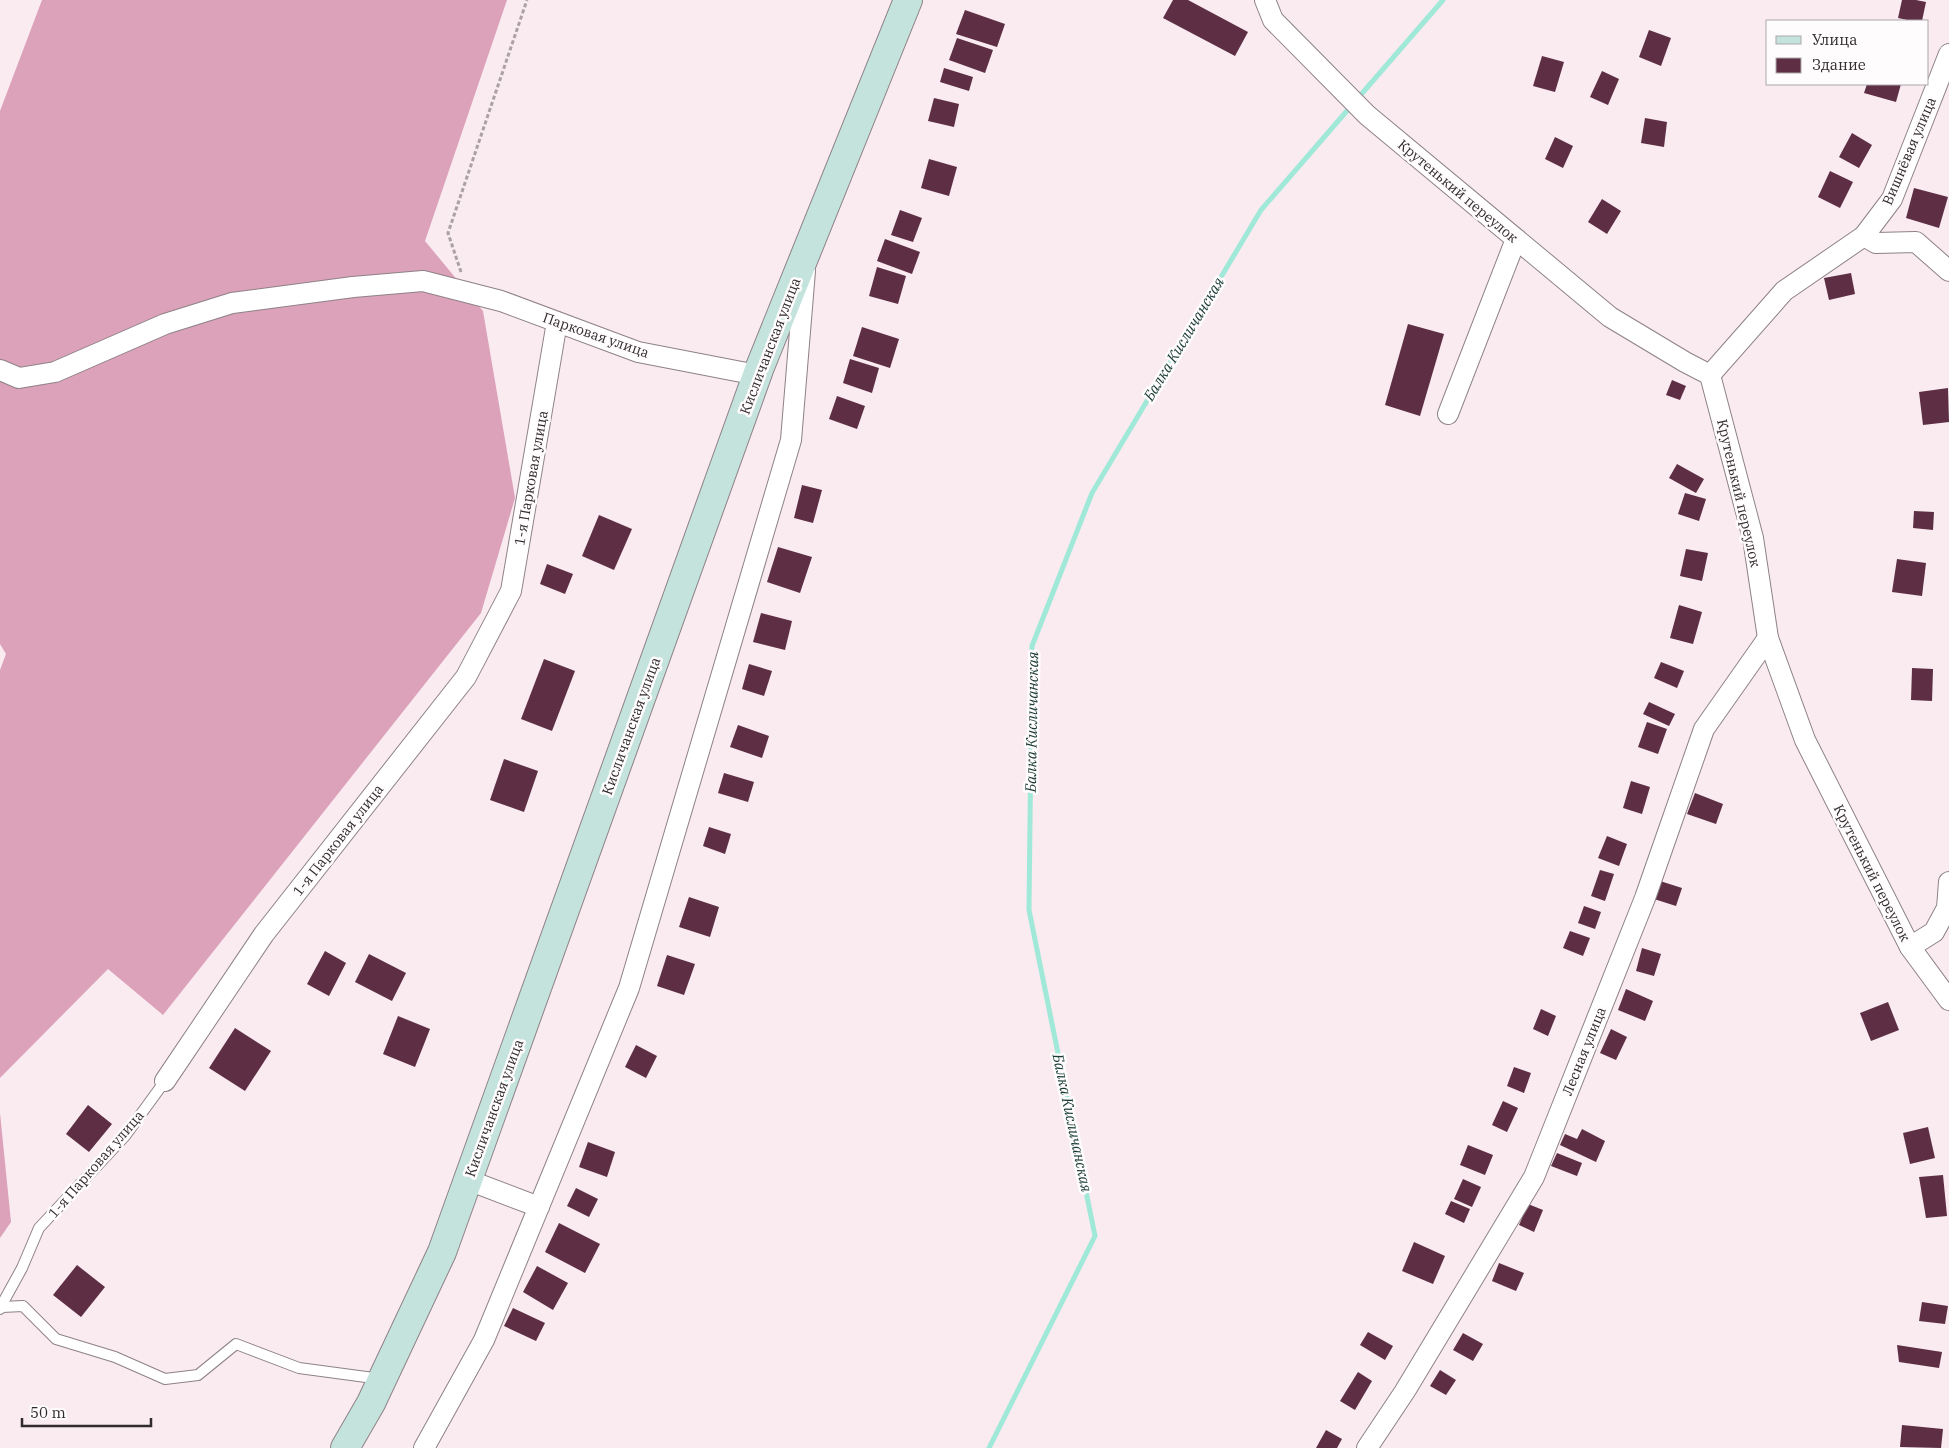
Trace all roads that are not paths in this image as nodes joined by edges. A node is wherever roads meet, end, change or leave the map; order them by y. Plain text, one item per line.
1 (908, 0) edge
2 (1265, 0) edge
3 (1949, 54) edge
4 (1864, 236) junction
5 (1516, 239) junction
6 (806, 254) junction
7 (1949, 271) edge
8 (557, 322) junction
9 (0, 370) edge
10 (757, 375) junction
11 (1710, 375) junction
12 (1448, 414) dead end
13 (1768, 638) junction
14 (1949, 882) edge
15 (1910, 947) junction
16 (1949, 1000) edge
17 (165, 1082) joint
18 (468, 1180) junction
19 (539, 1207) junction
20 (1, 1308) edge
21 (382, 1379) junction
22 (344, 1448) edge
23 (424, 1448) edge
24 (1367, 1448) edge

1 - 6 street, Кисличанская улица
2 - 5 street, Крутенький переулок
3 - 4 street, Вишнёвая улица
4 - 7 street
4 - 11 street, Вишнёвая улица
5 - 11 street, Крутенький переулок
5 - 12 street
6 - 10 street, Кисличанская улица
6 - 19 street
8 - 9 street, Парковая улица
8 - 10 street, Парковая улица
8 - 17 street, 1-я Парковая улица
10 - 18 street, Кисличанская улица
11 - 13 street, Крутенький переулок
13 - 15 street, Крутенький переулок
13 - 24 street, Лесная улица
14 - 15 street
15 - 16 street, Крутенький переулок
17 - 20 lane, 1-я Парковая улица
18 - 19 street
18 - 21 street, Кисличанская улица
19 - 23 street
20 - 21 lane, 1-я Парковая улица
21 - 22 street, Кисличанская улица

